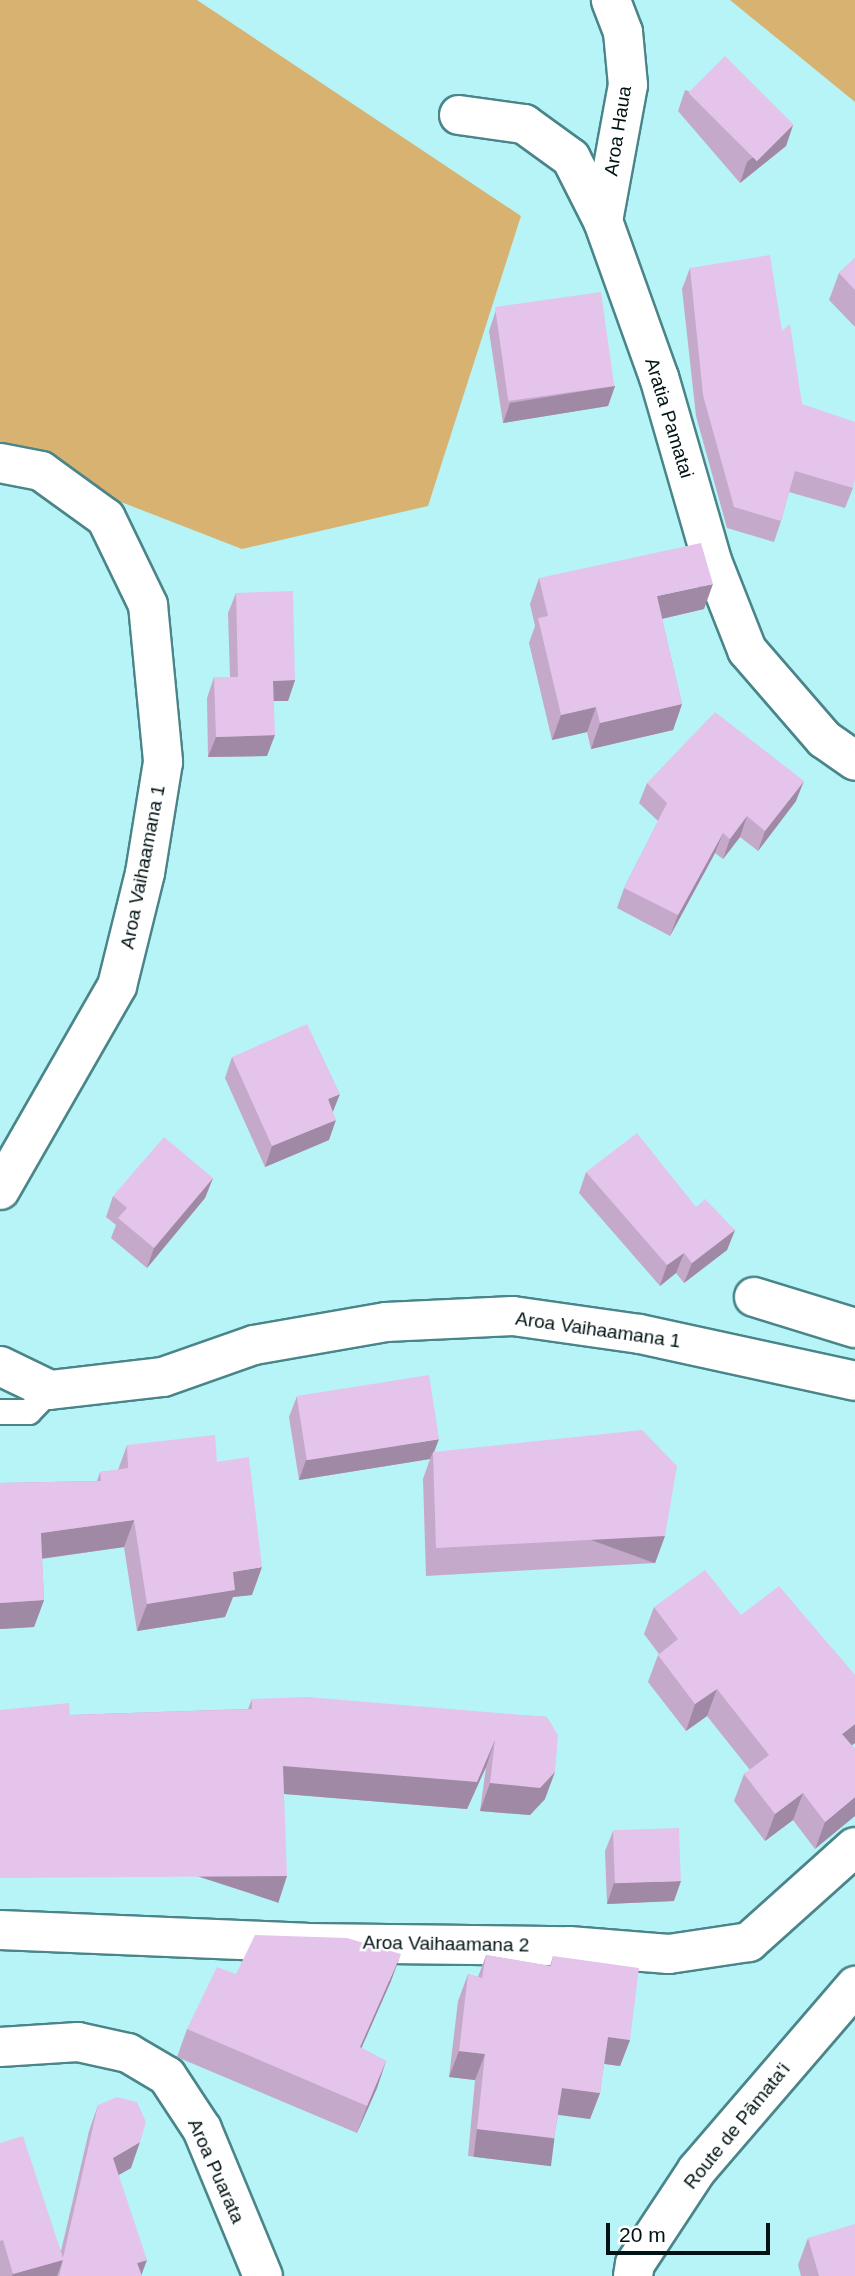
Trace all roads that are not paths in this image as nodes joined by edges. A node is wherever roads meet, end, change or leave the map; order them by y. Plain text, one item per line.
1 (611, 0) edge
2 (460, 115) dead end
3 (603, 221) junction
4 (0, 463) edge
5 (855, 761) edge
6 (0, 1190) edge
7 (754, 1297) dead end
8 (855, 1328) edge
9 (0, 1366) edge
10 (855, 1381) edge
11 (50, 1390) junction
12 (0, 1412) edge
13 (855, 1847) edge
14 (0, 1930) edge
15 (855, 1986) edge
16 (0, 2047) edge
17 (263, 2276) edge
18 (634, 2276) edge

1 - 3 street, Aroa Haua
2 - 3 street, Aratia Pamatai
3 - 5 street, Aratia Pamatai
4 - 6 street, Aroa Vaihaamana 1
7 - 8 street
9 - 11 street
10 - 11 street, Aroa Vaihaamana 1
11 - 12 lane
13 - 14 street, Aroa Vaihaamana 2
15 - 18 street, Route de Pāmata'i
16 - 17 street, Aroa Puarata

